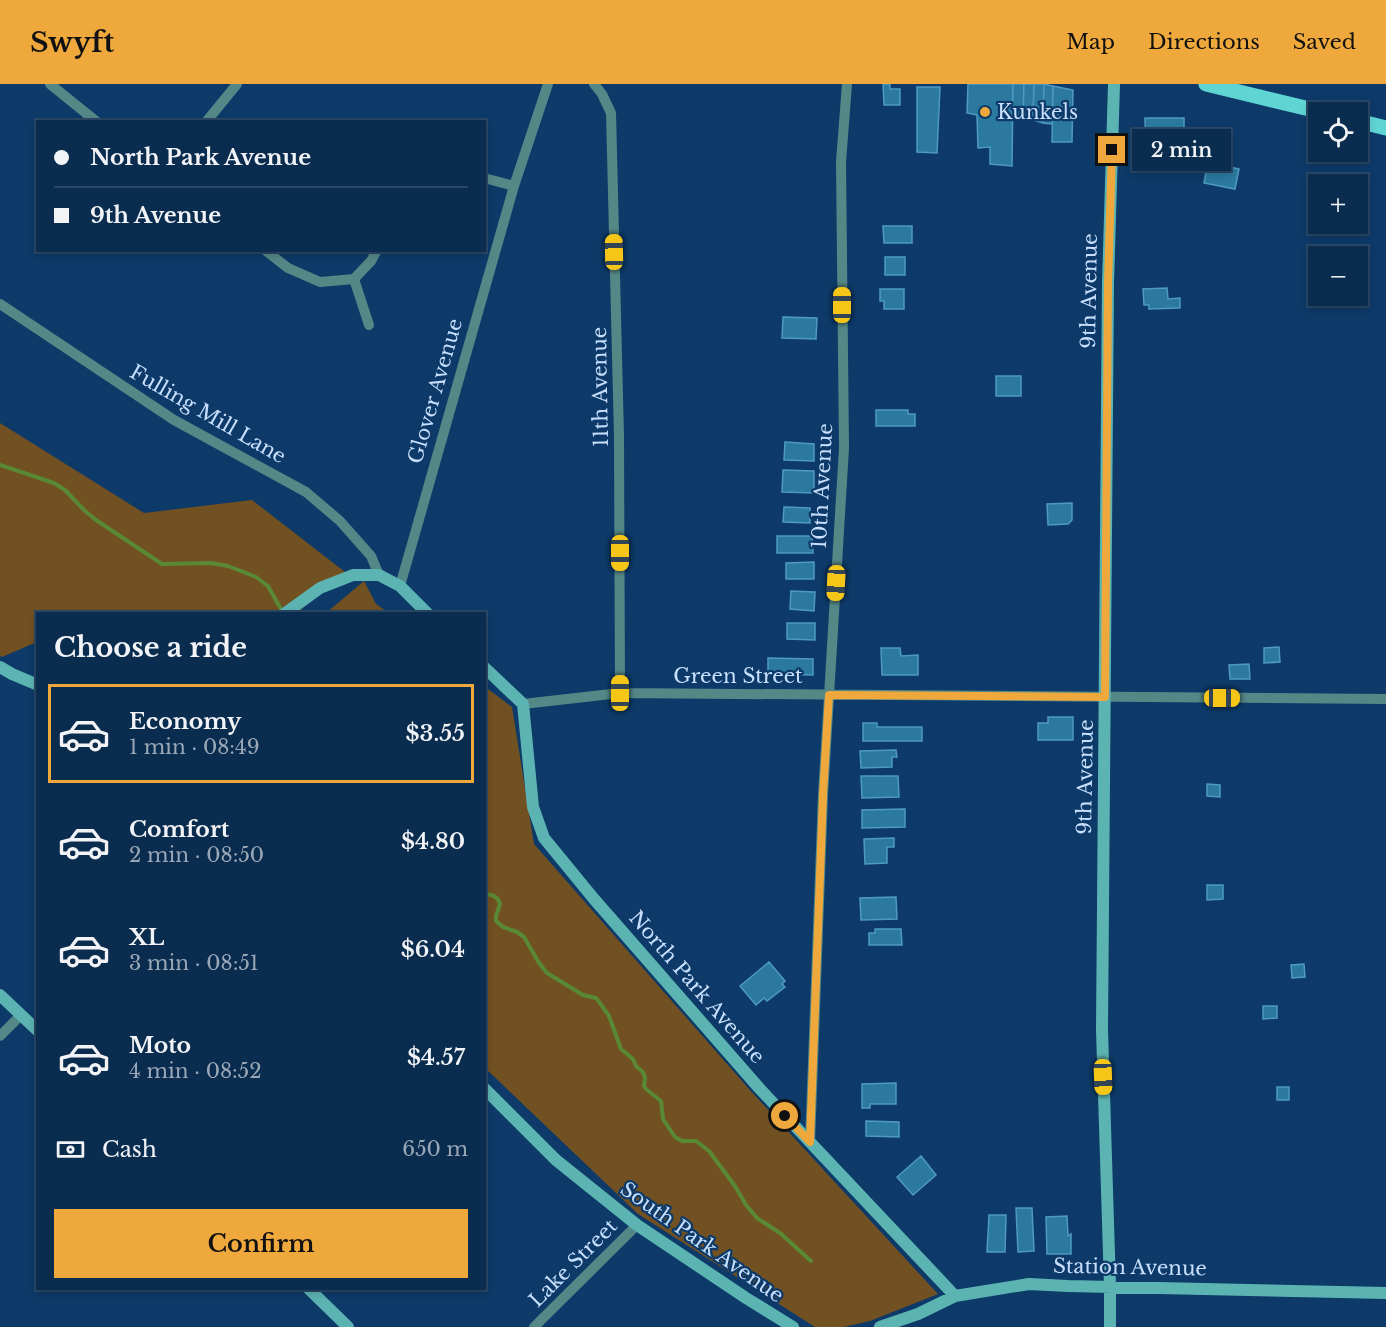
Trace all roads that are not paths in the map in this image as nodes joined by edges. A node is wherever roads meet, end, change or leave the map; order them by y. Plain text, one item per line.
1 (50, 84) edge
2 (237, 84) edge
3 (548, 84) edge
4 (594, 84) edge
5 (847, 84) edge
6 (1114, 84) edge
7 (1206, 84) edge
8 (1308, 109) edge
9 (95, 120) edge
10 (208, 120) edge
11 (1368, 124) edge
12 (1386, 128) edge
13 (486, 179) edge
14 (514, 186) junction
15 (268, 252) edge
16 (376, 252) edge
17 (354, 279) junction
18 (0, 304) edge
19 (369, 325) dead end
20 (379, 575) junction
21 (400, 586) junction
22 (288, 611) edge
23 (426, 612) edge
24 (0, 667) edge
25 (486, 670) edge
26 (36, 684) edge
27 (620, 693) junction
28 (829, 695) junction
29 (1105, 697) junction
30 (1386, 699) edge
31 (523, 704) junction
32 (0, 995) edge
33 (21, 1015) junction
34 (36, 1029) edge
35 (0, 1036) edge
36 (486, 1090) edge
37 (810, 1142) junction
38 (637, 1225) junction
39 (1110, 1286) junction
40 (310, 1290) edge
41 (1386, 1293) edge
42 (955, 1296) junction
43 (348, 1327) edge
44 (534, 1327) edge
45 (793, 1327) edge
46 (880, 1327) edge
47 (1110, 1327) edge

1 - 9 street
2 - 10 street
3 - 14 street, Glover Avenue
4 - 27 street, 11th Avenue
5 - 28 street, 10th Avenue
6 - 29 street, 9th Avenue
7 - 8 main road
11 - 12 main road
13 - 14 street
14 - 21 street, Glover Avenue
15 - 17 street
16 - 17 street
17 - 19 street
18 - 20 street, Fulling Mill Lane
20 - 21 street
20 - 22 street
21 - 23 street
24 - 26 street
25 - 31 street
27 - 28 street, Green Street
27 - 31 street, Green Street
28 - 29 street, Green Street
28 - 37 street, 10th Avenue
29 - 30 street, Green Street
29 - 39 street, 9th Avenue
31 - 37 street, North Park Avenue
32 - 33 street
33 - 34 street
33 - 35 street
36 - 38 street, South Park Avenue
37 - 42 street, North Park Avenue
38 - 44 street, Lake Street
38 - 45 street, South Park Avenue
39 - 41 street, Station Avenue
39 - 42 street, Station Avenue
39 - 47 street, 9th Avenue
40 - 43 street
42 - 46 street, Station Avenue

